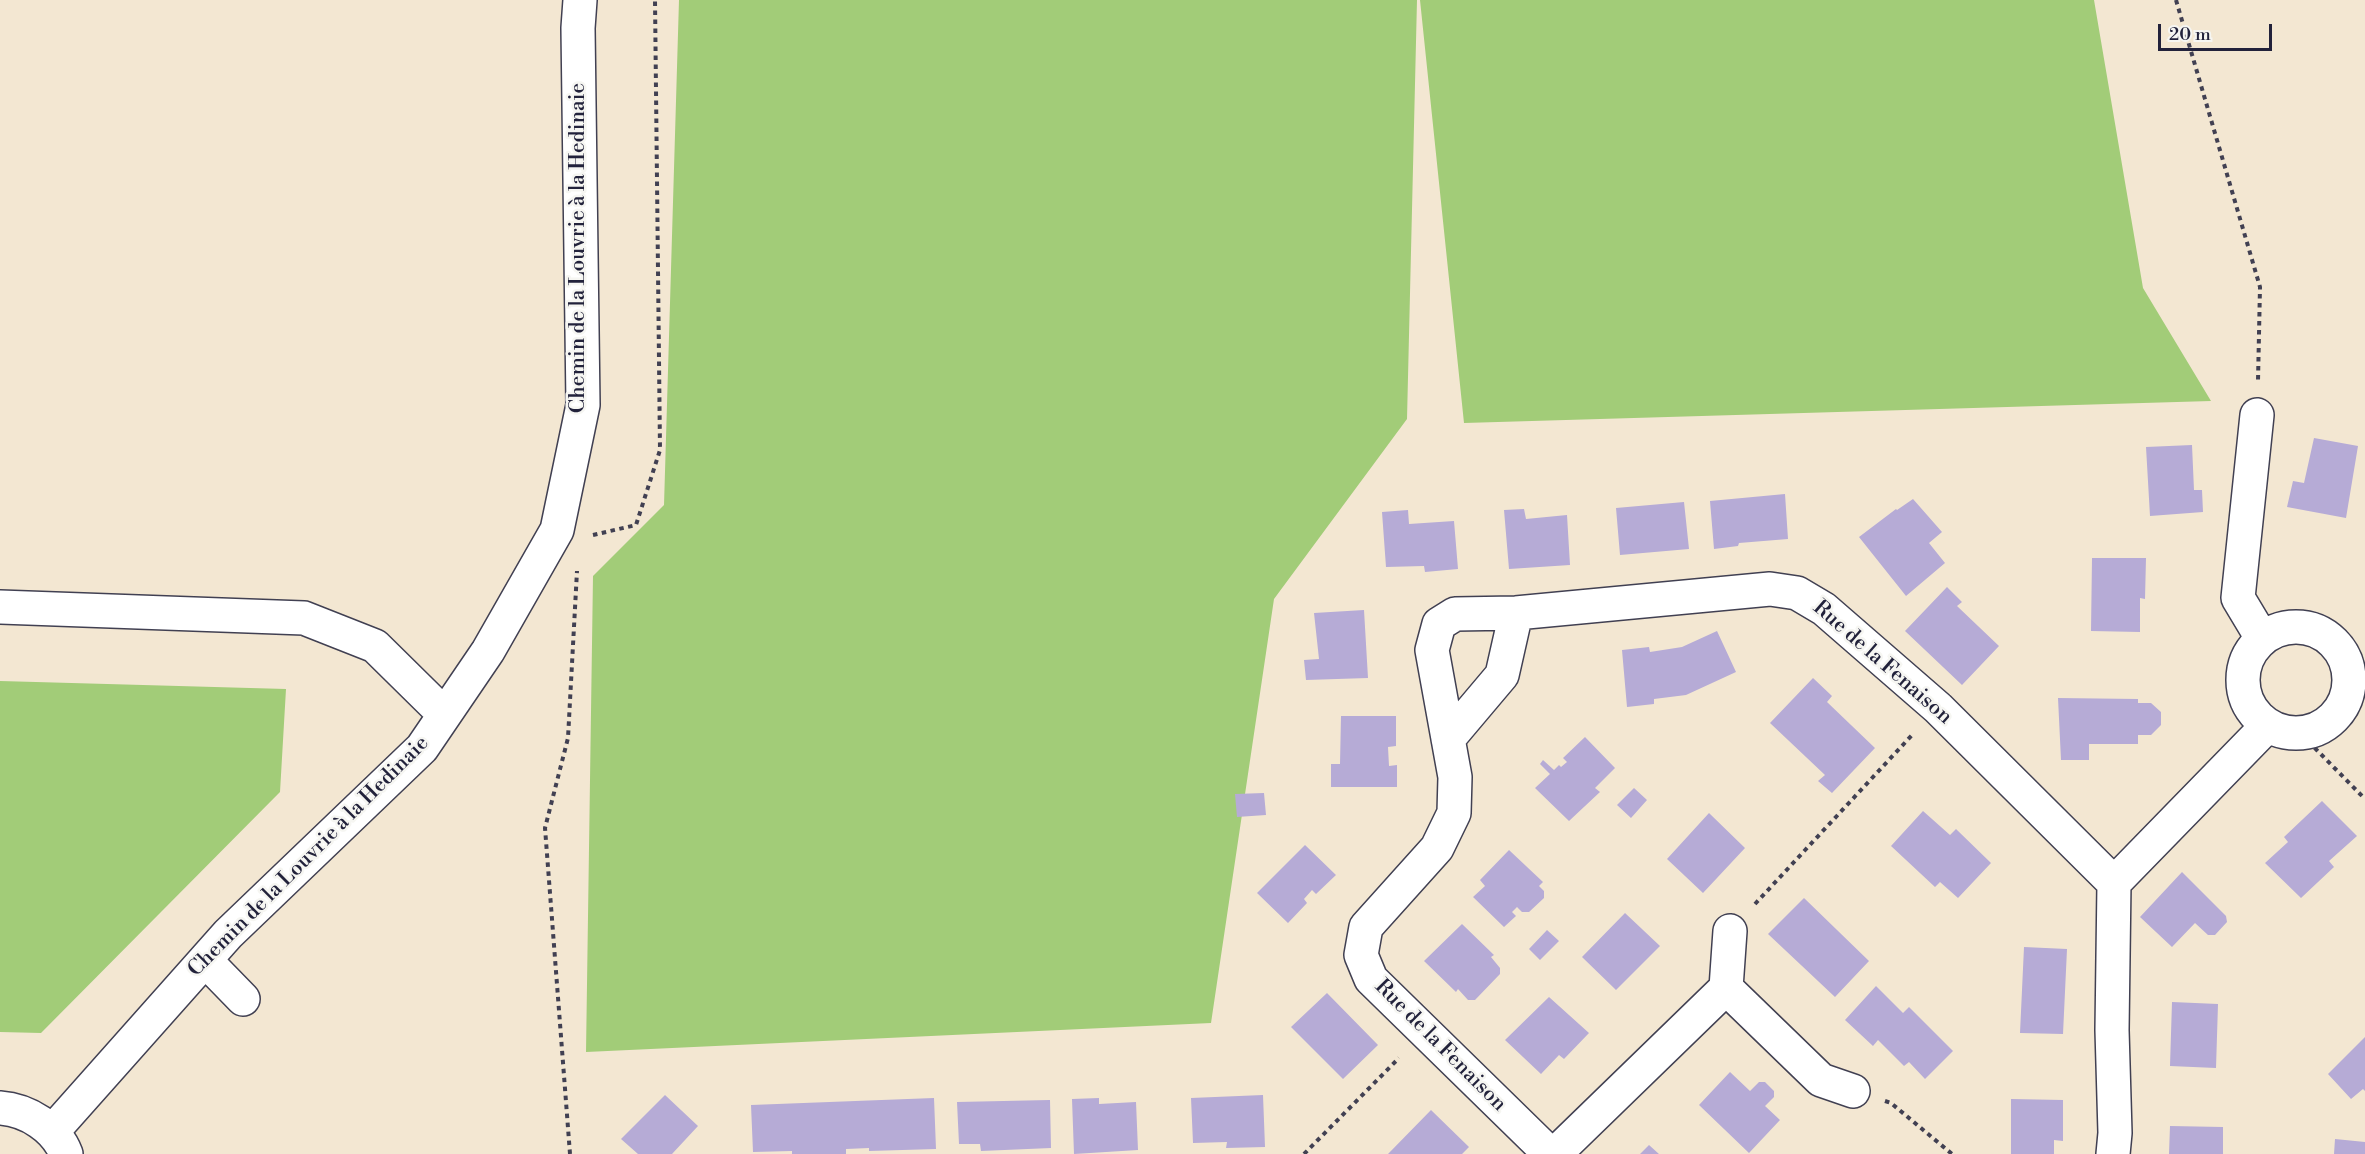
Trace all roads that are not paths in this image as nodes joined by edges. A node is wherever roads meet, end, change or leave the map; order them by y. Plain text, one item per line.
1 (579, 0) edge
2 (2257, 415) road end
3 (0, 607) edge
4 (1516, 613) junction
5 (2262, 638) junction
6 (444, 714) junction
7 (2268, 725) junction
8 (1448, 739) junction
9 (2114, 883) junction
10 (1730, 931) road end
11 (205, 960) junction
12 (1726, 988) junction
13 (243, 999) dead end
14 (1853, 1091) road end
15 (0, 1108) edge
16 (59, 1143) edge
17 (1550, 1154) edge
18 (1555, 1154) edge
19 (2113, 1154) edge

1 - 6 street, Chemin de la Louvrie à la Hedinaie
2 - 5 street
3 - 6 street
4 - 8 street
4 - 8 street, Rue de la Fenaison
4 - 9 street, Rue de la Fenaison
5 - 7 street
5 - 7 street
6 - 11 street, Chemin de la Louvrie à la Hedinaie
7 - 9 street
8 - 17 street, Rue de la Fenaison
9 - 19 street
10 - 12 street
11 - 13 street
11 - 16 street, Chemin de la Louvrie à la Hedinaie
12 - 14 street
12 - 18 street
15 - 16 street

